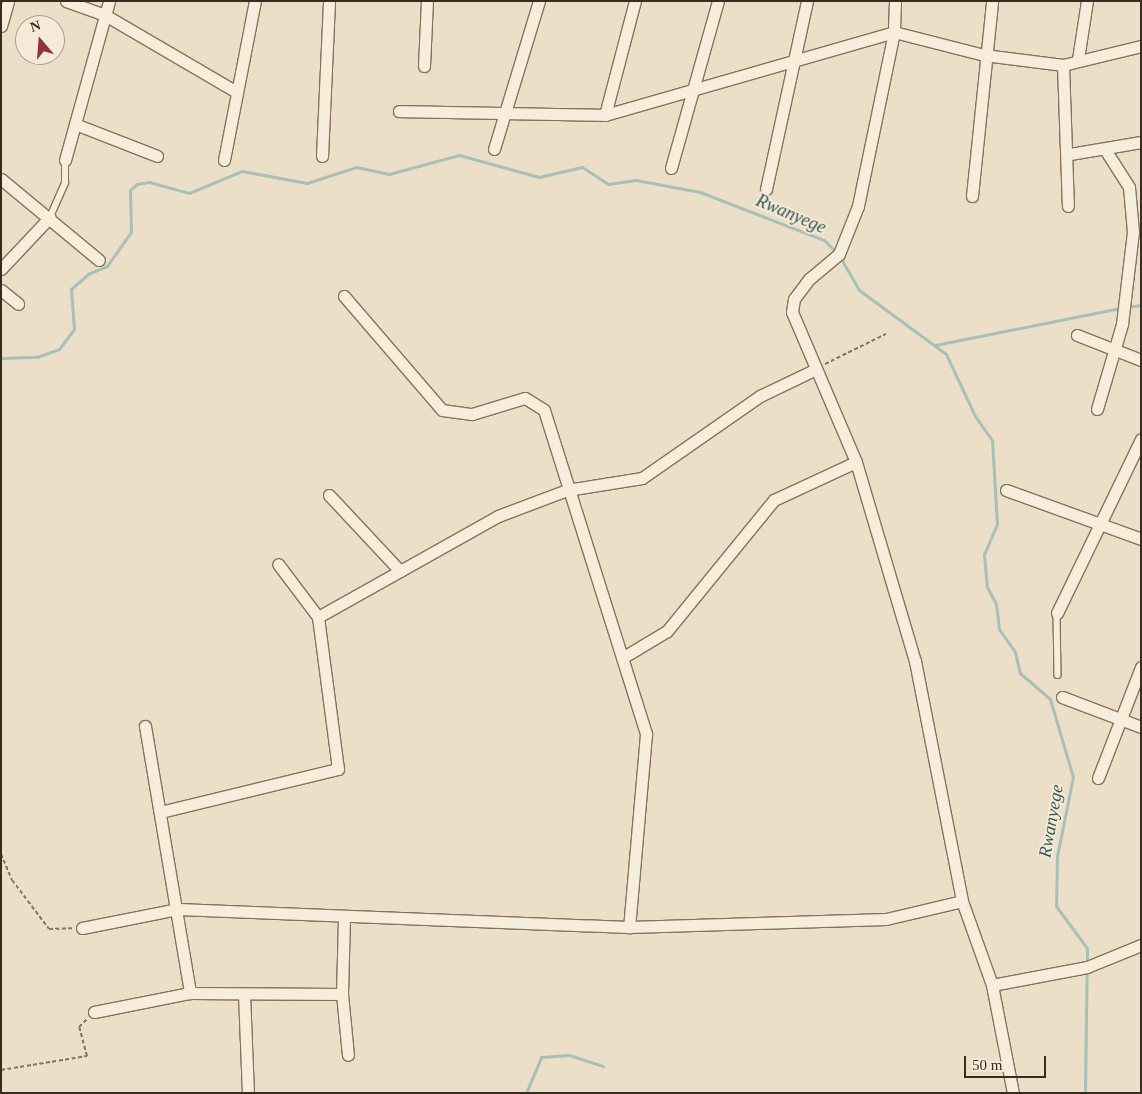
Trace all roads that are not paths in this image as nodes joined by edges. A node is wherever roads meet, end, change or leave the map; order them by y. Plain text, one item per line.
1 (8, 1) edge
2 (66, 1) edge
3 (109, 1) edge
4 (255, 1) edge
5 (329, 1) edge
6 (427, 1) edge
7 (539, 1) edge
8 (635, 1) edge
9 (718, 1) edge
10 (807, 1) edge
11 (895, 1) edge
12 (992, 1) edge
13 (1087, 1) edge
14 (105, 15) junction
15 (1, 26) edge
16 (894, 32) junction
17 (1141, 46) edge
18 (984, 55) junction
19 (1078, 58) junction
20 (796, 60) junction
21 (1063, 65) junction
22 (424, 66) dead end
23 (690, 90) junction
24 (235, 91) junction
25 (399, 111) dead end
26 (503, 113) junction
27 (605, 115) junction
28 (75, 124) junction
29 (1141, 142) edge
30 (494, 149) dead end
31 (1106, 151) junction
32 (1070, 154) junction
33 (156, 156) dead end
34 (322, 156) dead end
35 (65, 160) joint
36 (224, 160) dead end
37 (672, 168) dead end
38 (1, 179) edge
39 (766, 189) dead end
40 (972, 196) dead end
41 (1068, 206) dead end
42 (50, 217) junction
43 (99, 260) dead end
44 (1, 269) edge
45 (1, 290) edge
46 (344, 296) dead end
47 (18, 304) dead end
48 (1076, 335) dead end
49 (1115, 350) junction
50 (1141, 360) edge
51 (816, 369) junction
52 (1097, 409) dead end
53 (1141, 439) edge
54 (856, 462) junction
55 (567, 490) junction
56 (1006, 490) dead end
57 (330, 495) dead end
58 (1100, 524) junction
59 (1141, 538) edge
60 (278, 564) dead end
61 (400, 571) junction
62 (1057, 613) joint
63 (318, 617) junction
64 (622, 658) junction
65 (1141, 667) edge
66 (1058, 675) dead end
67 (1062, 697) dead end
68 (1118, 717) junction
69 (145, 726) dead end
70 (1141, 727) edge
71 (1098, 778) dead end
72 (160, 812) junction
73 (962, 902) junction
74 (178, 909) junction
75 (344, 918) junction
76 (629, 927) junction
77 (82, 928) road end
78 (1140, 942) edge
79 (992, 985) junction
80 (190, 993) junction
81 (244, 994) junction
82 (342, 994) junction
83 (94, 1012) road end
84 (348, 1055) dead end
85 (248, 1093) edge
86 (1013, 1093) edge

1 - 15 street
2 - 14 street
3 - 14 street
4 - 24 street
5 - 34 street
6 - 22 street
7 - 26 street
8 - 27 street
9 - 23 street
10 - 20 street
11 - 16 street
12 - 18 street
13 - 19 street
14 - 24 street
14 - 28 street
16 - 18 street
16 - 20 street
16 - 51 street
17 - 19 street
18 - 21 street
18 - 40 street
19 - 21 street
20 - 23 street
20 - 39 street
21 - 32 street
23 - 27 street
23 - 37 street
24 - 36 street
25 - 26 street
26 - 27 street
26 - 30 street
28 - 33 street
28 - 35 street
29 - 31 street
31 - 32 street
31 - 49 street
32 - 41 street
35 - 42 lane
38 - 42 street
42 - 43 street
42 - 44 street
45 - 47 street
46 - 55 street
48 - 49 street
49 - 50 street
49 - 52 street
51 - 54 street
51 - 55 street
53 - 58 street
54 - 64 street
54 - 73 street
55 - 61 street
55 - 64 street
56 - 58 street
57 - 61 street
58 - 59 street
58 - 62 street
60 - 63 street
61 - 63 street
62 - 66 lane
63 - 72 street
64 - 76 street
65 - 68 street
67 - 68 street
68 - 70 street
68 - 71 street
69 - 72 street
72 - 74 street
73 - 76 street
73 - 79 street
74 - 75 street
74 - 77 street
74 - 80 street
75 - 76 street
75 - 82 street
78 - 79 street
79 - 86 street
80 - 81 street
80 - 83 street
81 - 82 street
81 - 85 street
82 - 84 street

